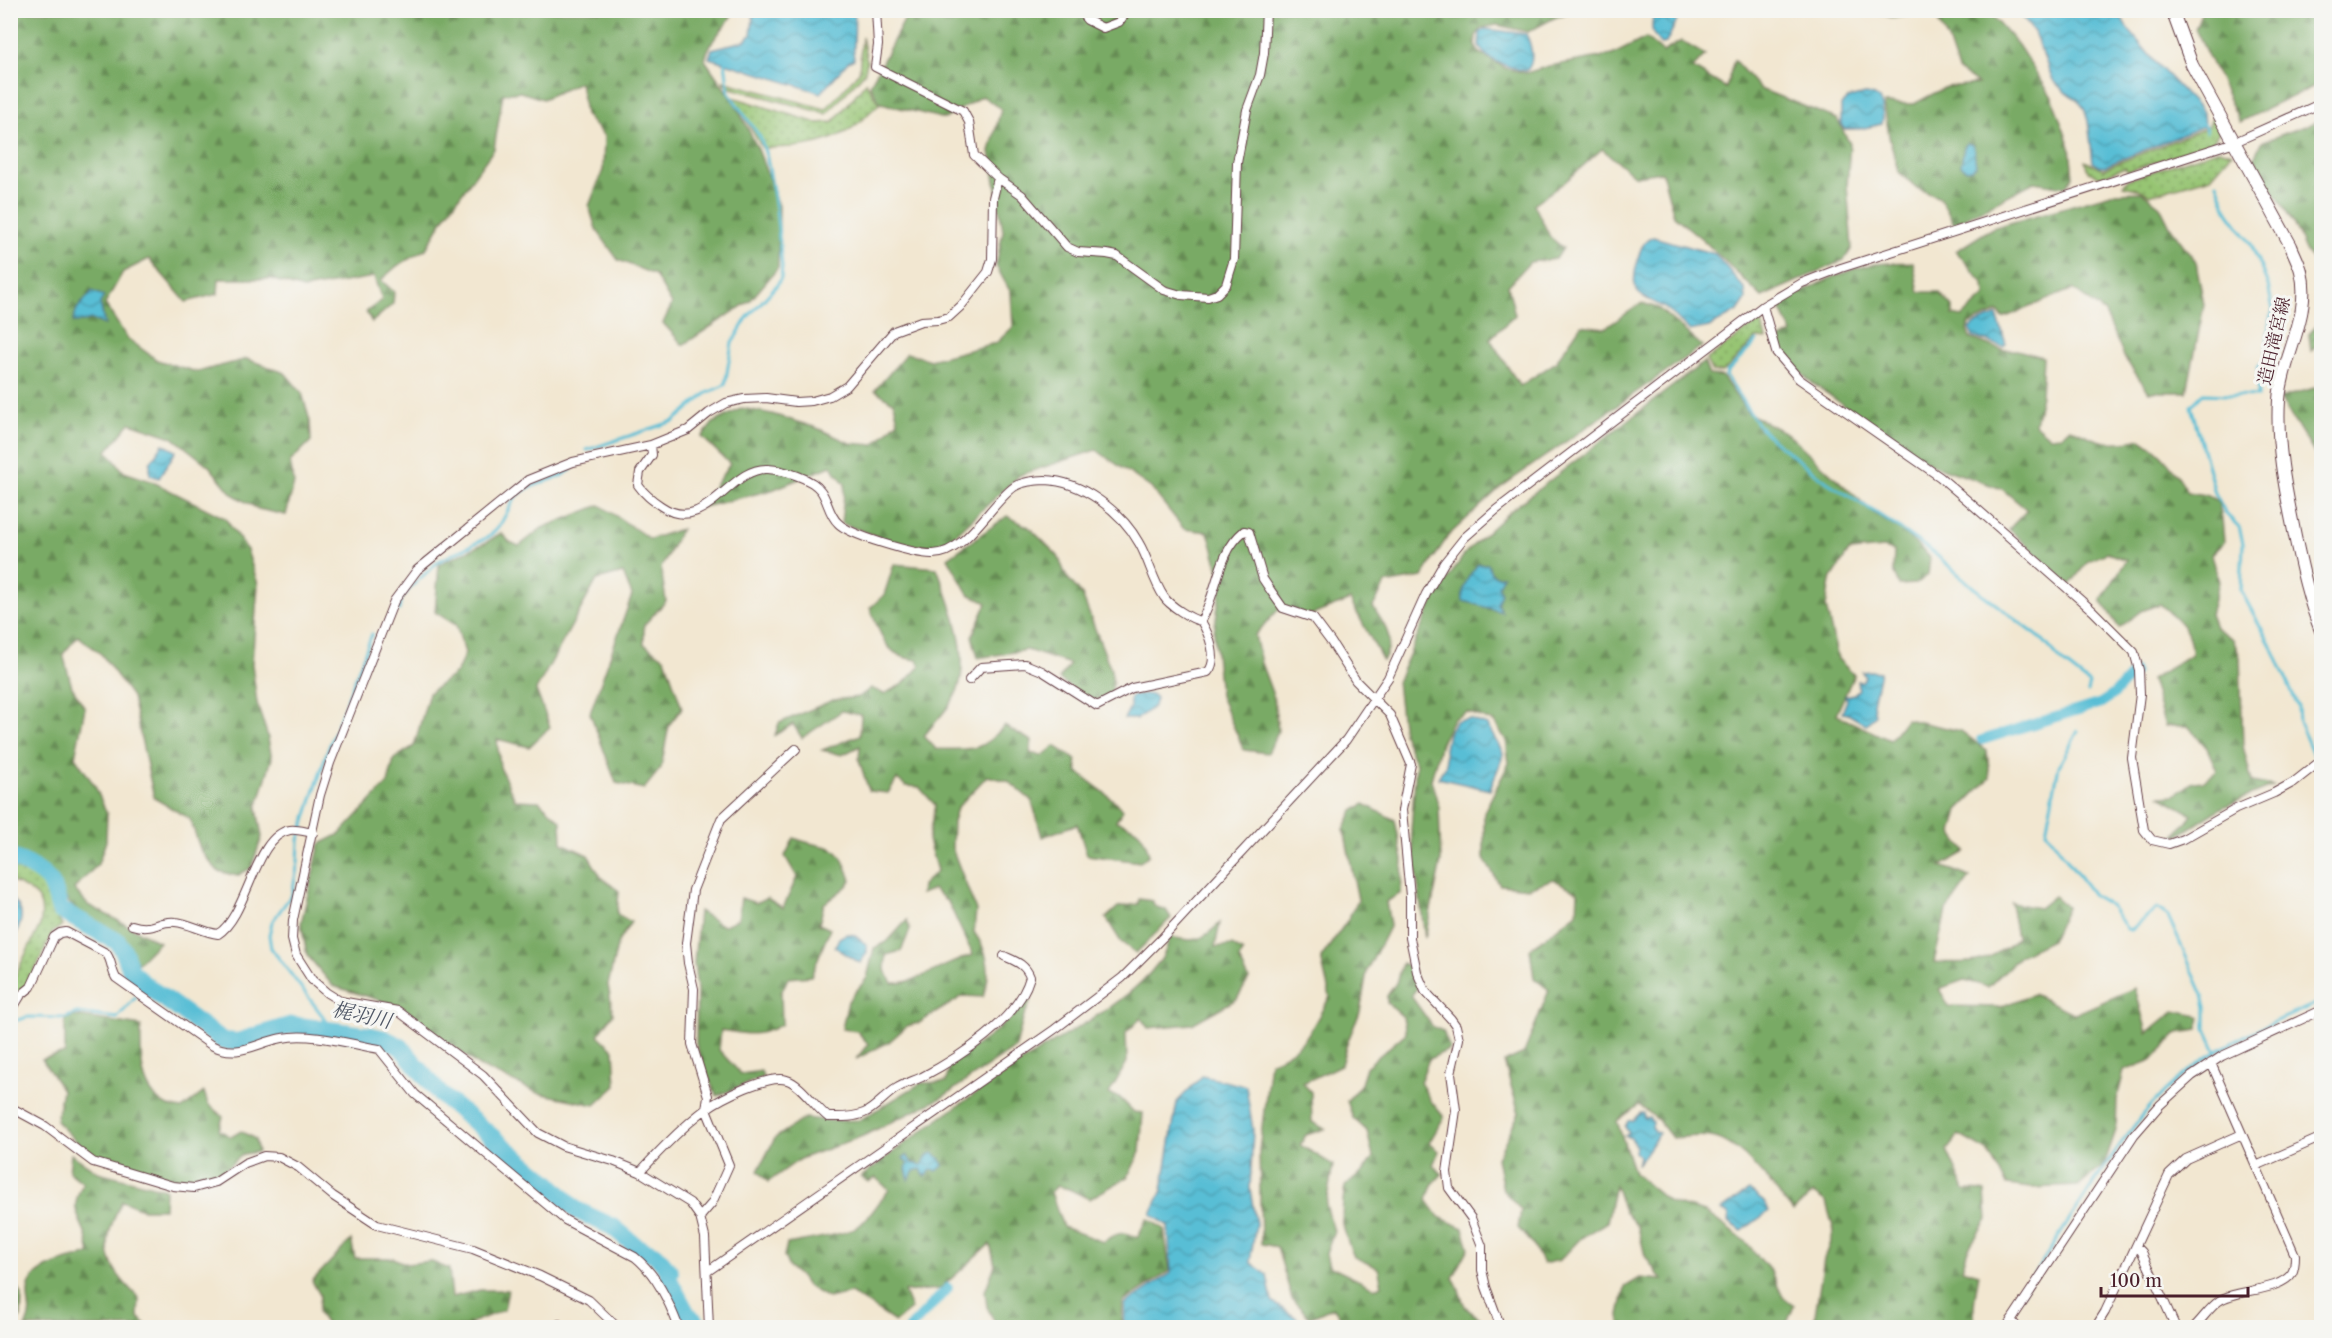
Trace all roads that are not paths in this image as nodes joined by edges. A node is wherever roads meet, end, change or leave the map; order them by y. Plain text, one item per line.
1 (876, 10) edge
2 (1080, 10) edge
3 (1128, 10) edge
4 (1266, 10) edge
5 (2172, 10) edge
6 (2322, 103) edge
7 (2235, 142) junction
8 (998, 178) junction
9 (1763, 306) junction
10 (651, 445) junction
11 (1201, 621) junction
12 (2322, 633) edge
13 (969, 680) dead end
14 (1375, 698) junction
15 (796, 749) dead end
16 (2320, 761) edge
17 (306, 832) junction
18 (132, 925) dead end
19 (1004, 956) dead end
20 (2322, 1010) edge
21 (10, 1013) edge
22 (2211, 1064) junction
23 (10, 1107) edge
24 (706, 1109) junction
25 (2242, 1134) junction
26 (2322, 1137) edge
27 (2256, 1166) junction
28 (640, 1172) junction
29 (700, 1217) junction
30 (2136, 1246) junction
31 (708, 1271) junction
32 (2008, 1324) edge
33 (618, 1328) edge
34 (679, 1328) edge
35 (709, 1328) edge
36 (1501, 1328) edge
37 (2018, 1328) edge
38 (2096, 1328) edge
39 (2176, 1328) edge
40 (2193, 1328) edge

1 - 8 street
2 - 3 street
4 - 8 street
5 - 7 main road, 造田滝宮線
6 - 7 street
7 - 9 street
7 - 12 main road, 造田滝宮線
8 - 10 street
9 - 14 street
9 - 16 street
10 - 11 street
10 - 17 street
11 - 13 street
11 - 14 street
14 - 31 street
14 - 36 street
15 - 24 street
17 - 18 street
17 - 28 street
19 - 24 street
20 - 22 street
21 - 34 street
22 - 25 street
22 - 32 street
23 - 33 street
24 - 28 street
24 - 29 street
25 - 27 street
25 - 30 street
26 - 27 street
27 - 40 street
28 - 29 street
29 - 31 street
30 - 38 street
30 - 39 street
31 - 35 street
32 - 37 street

